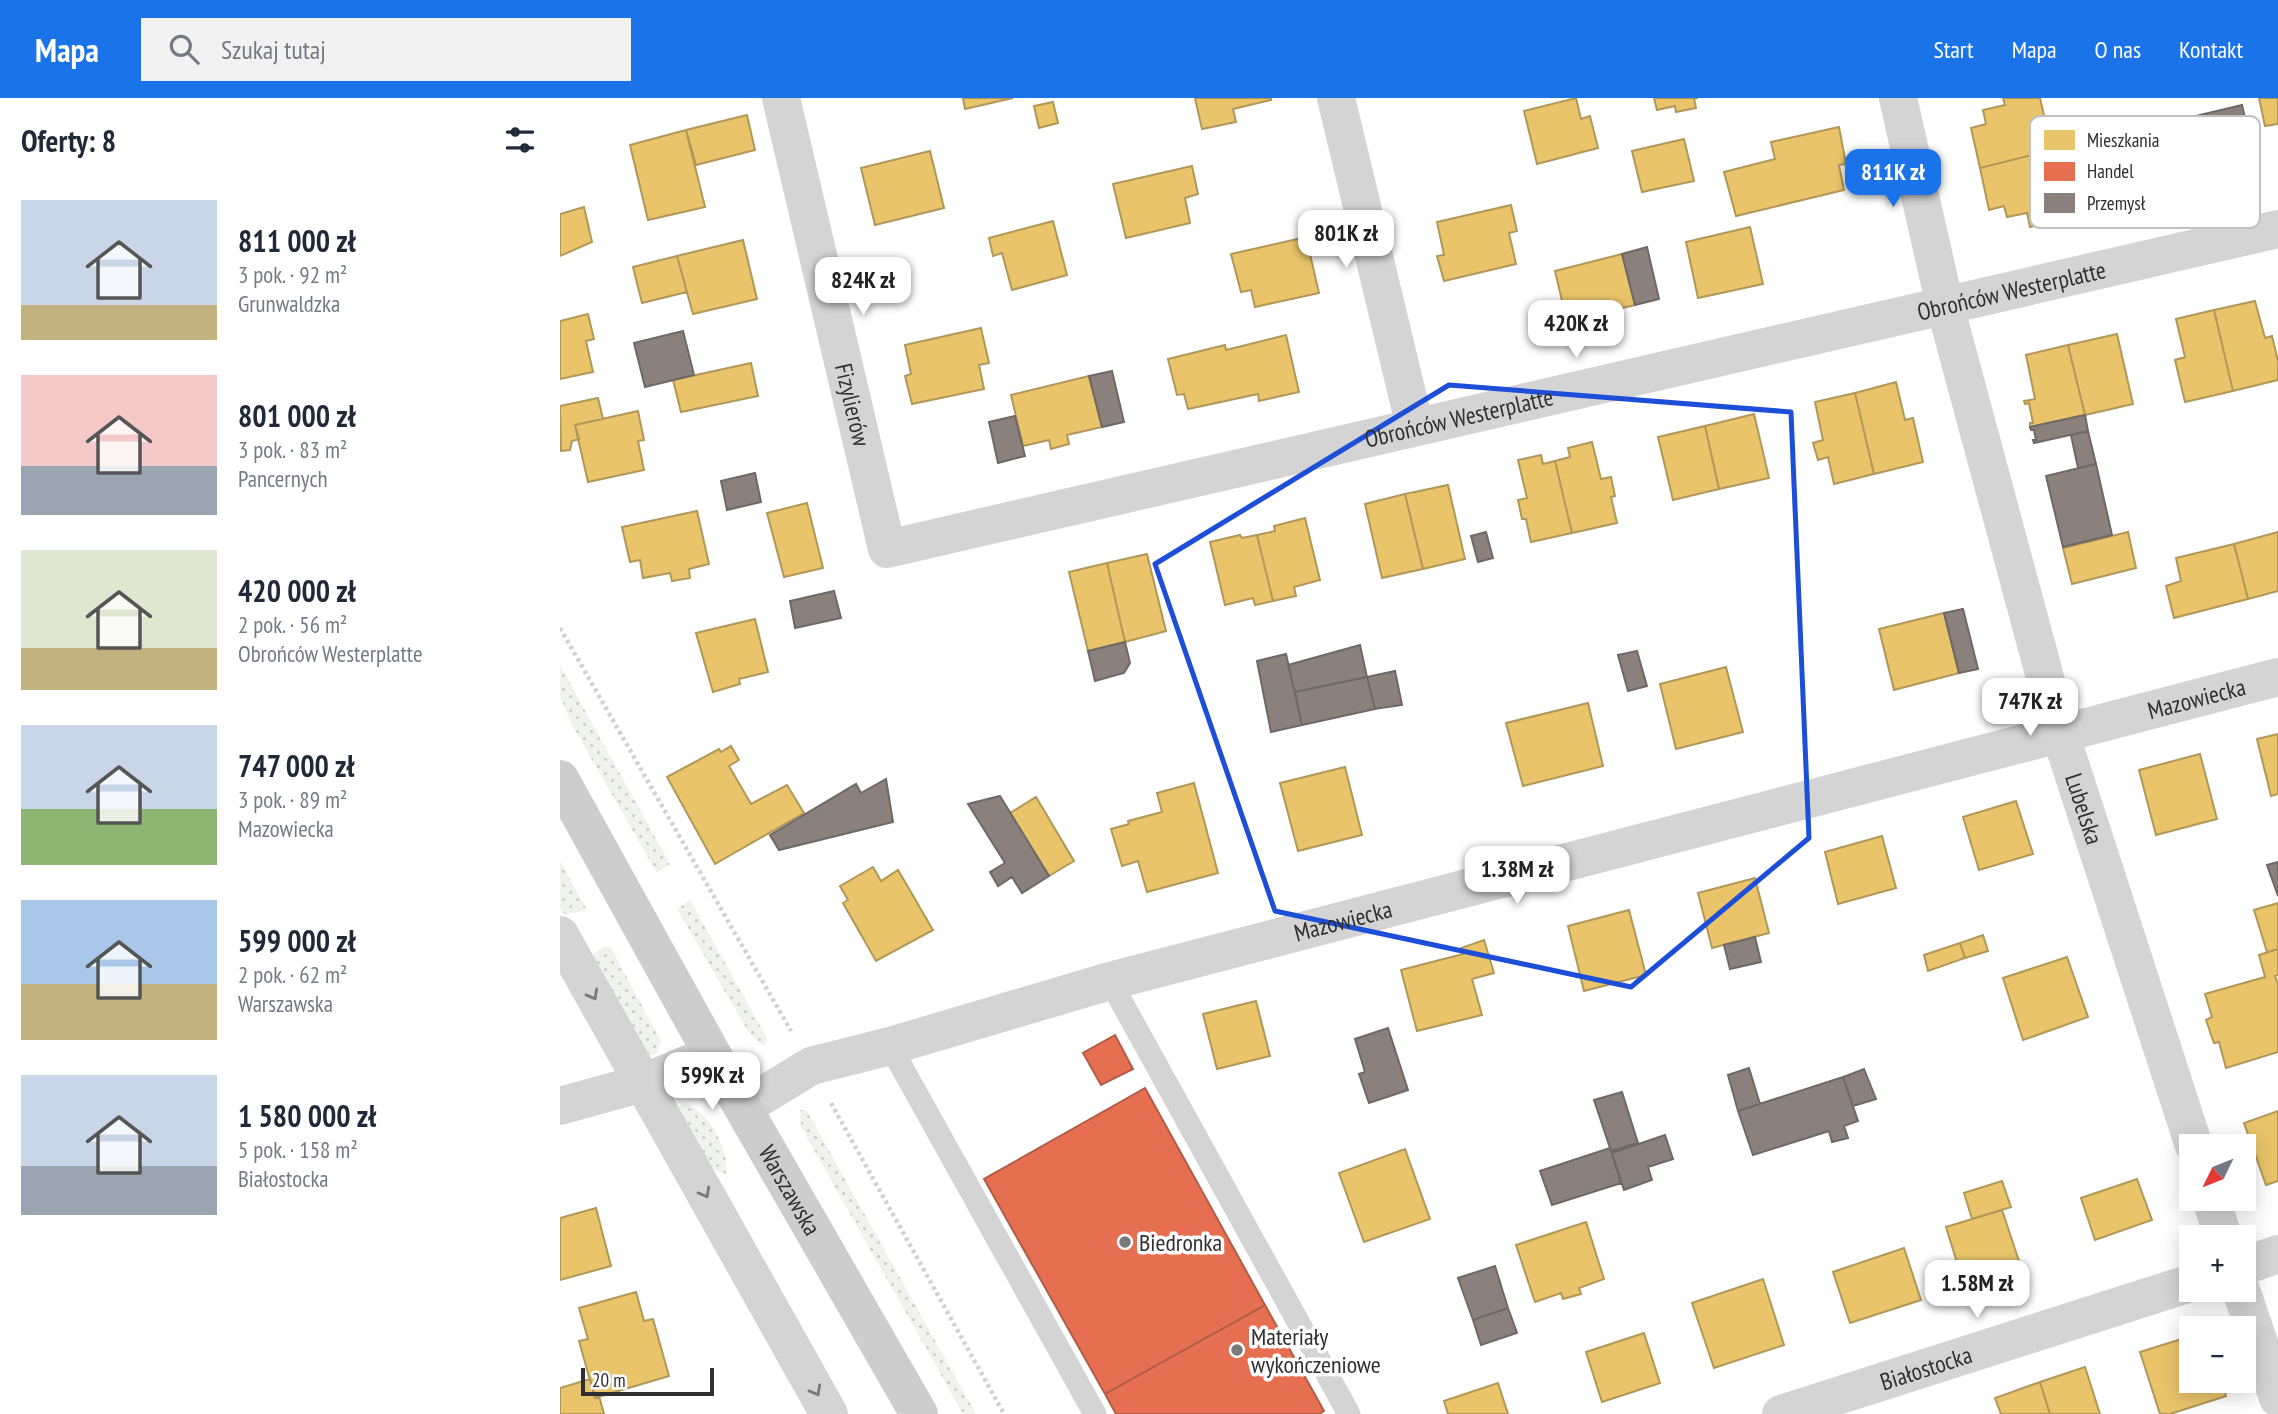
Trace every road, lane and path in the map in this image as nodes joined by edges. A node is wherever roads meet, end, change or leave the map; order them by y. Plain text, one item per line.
1 (781, 98) edge
2 (1336, 98) edge
3 (1898, 98) edge
4 (2278, 229) edge
5 (1945, 306) junction
6 (1415, 427) junction
7 (887, 550) joint
8 (560, 628) edge
9 (2278, 677) edge
10 (2060, 733) junction
11 (560, 779) edge
12 (560, 935) edge
13 (1110, 981) junction
14 (890, 1046) junction
15 (712, 1054) junction
16 (811, 1066) junction
17 (643, 1083) junction
18 (560, 1106) edge
19 (744, 1107) junction
20 (2190, 1134) edge
21 (2278, 1254) edge
22 (2256, 1262) edge
23 (2179, 1287) edge
24 (2245, 1302) edge
25 (2278, 1398) edge
26 (829, 1414) edge
27 (919, 1414) edge
28 (1004, 1414) edge
29 (1095, 1414) edge
30 (1349, 1414) edge
31 (1781, 1414) edge

1 - 7 street, Fizylierów
2 - 6 street
3 - 5 street, Lubelska
4 - 5 street, Obrońców Westerplatte
5 - 6 street, Obrońców Westerplatte
5 - 10 street, Lubelska
6 - 7 street, Obrońców Westerplatte
8 - 16 path
9 - 10 street, Mazowiecka
10 - 13 street, Mazowiecka
10 - 20 street, Lubelska
11 - 15 main road, Warszawska
12 -> 17 street
13 - 14 street, Mazowiecka
13 - 30 lane
14 - 16 street, Mazowiecka
14 - 29 lane
15 - 17 street
15 - 19 main road, Warszawska
16 - 19 street, Mazowiecka
16 - 28 path
17 - 18 street
17 -> 26 street
19 - 27 main road, Warszawska
21 - 22 street
23 - 31 street, Białostocka
24 - 25 street

